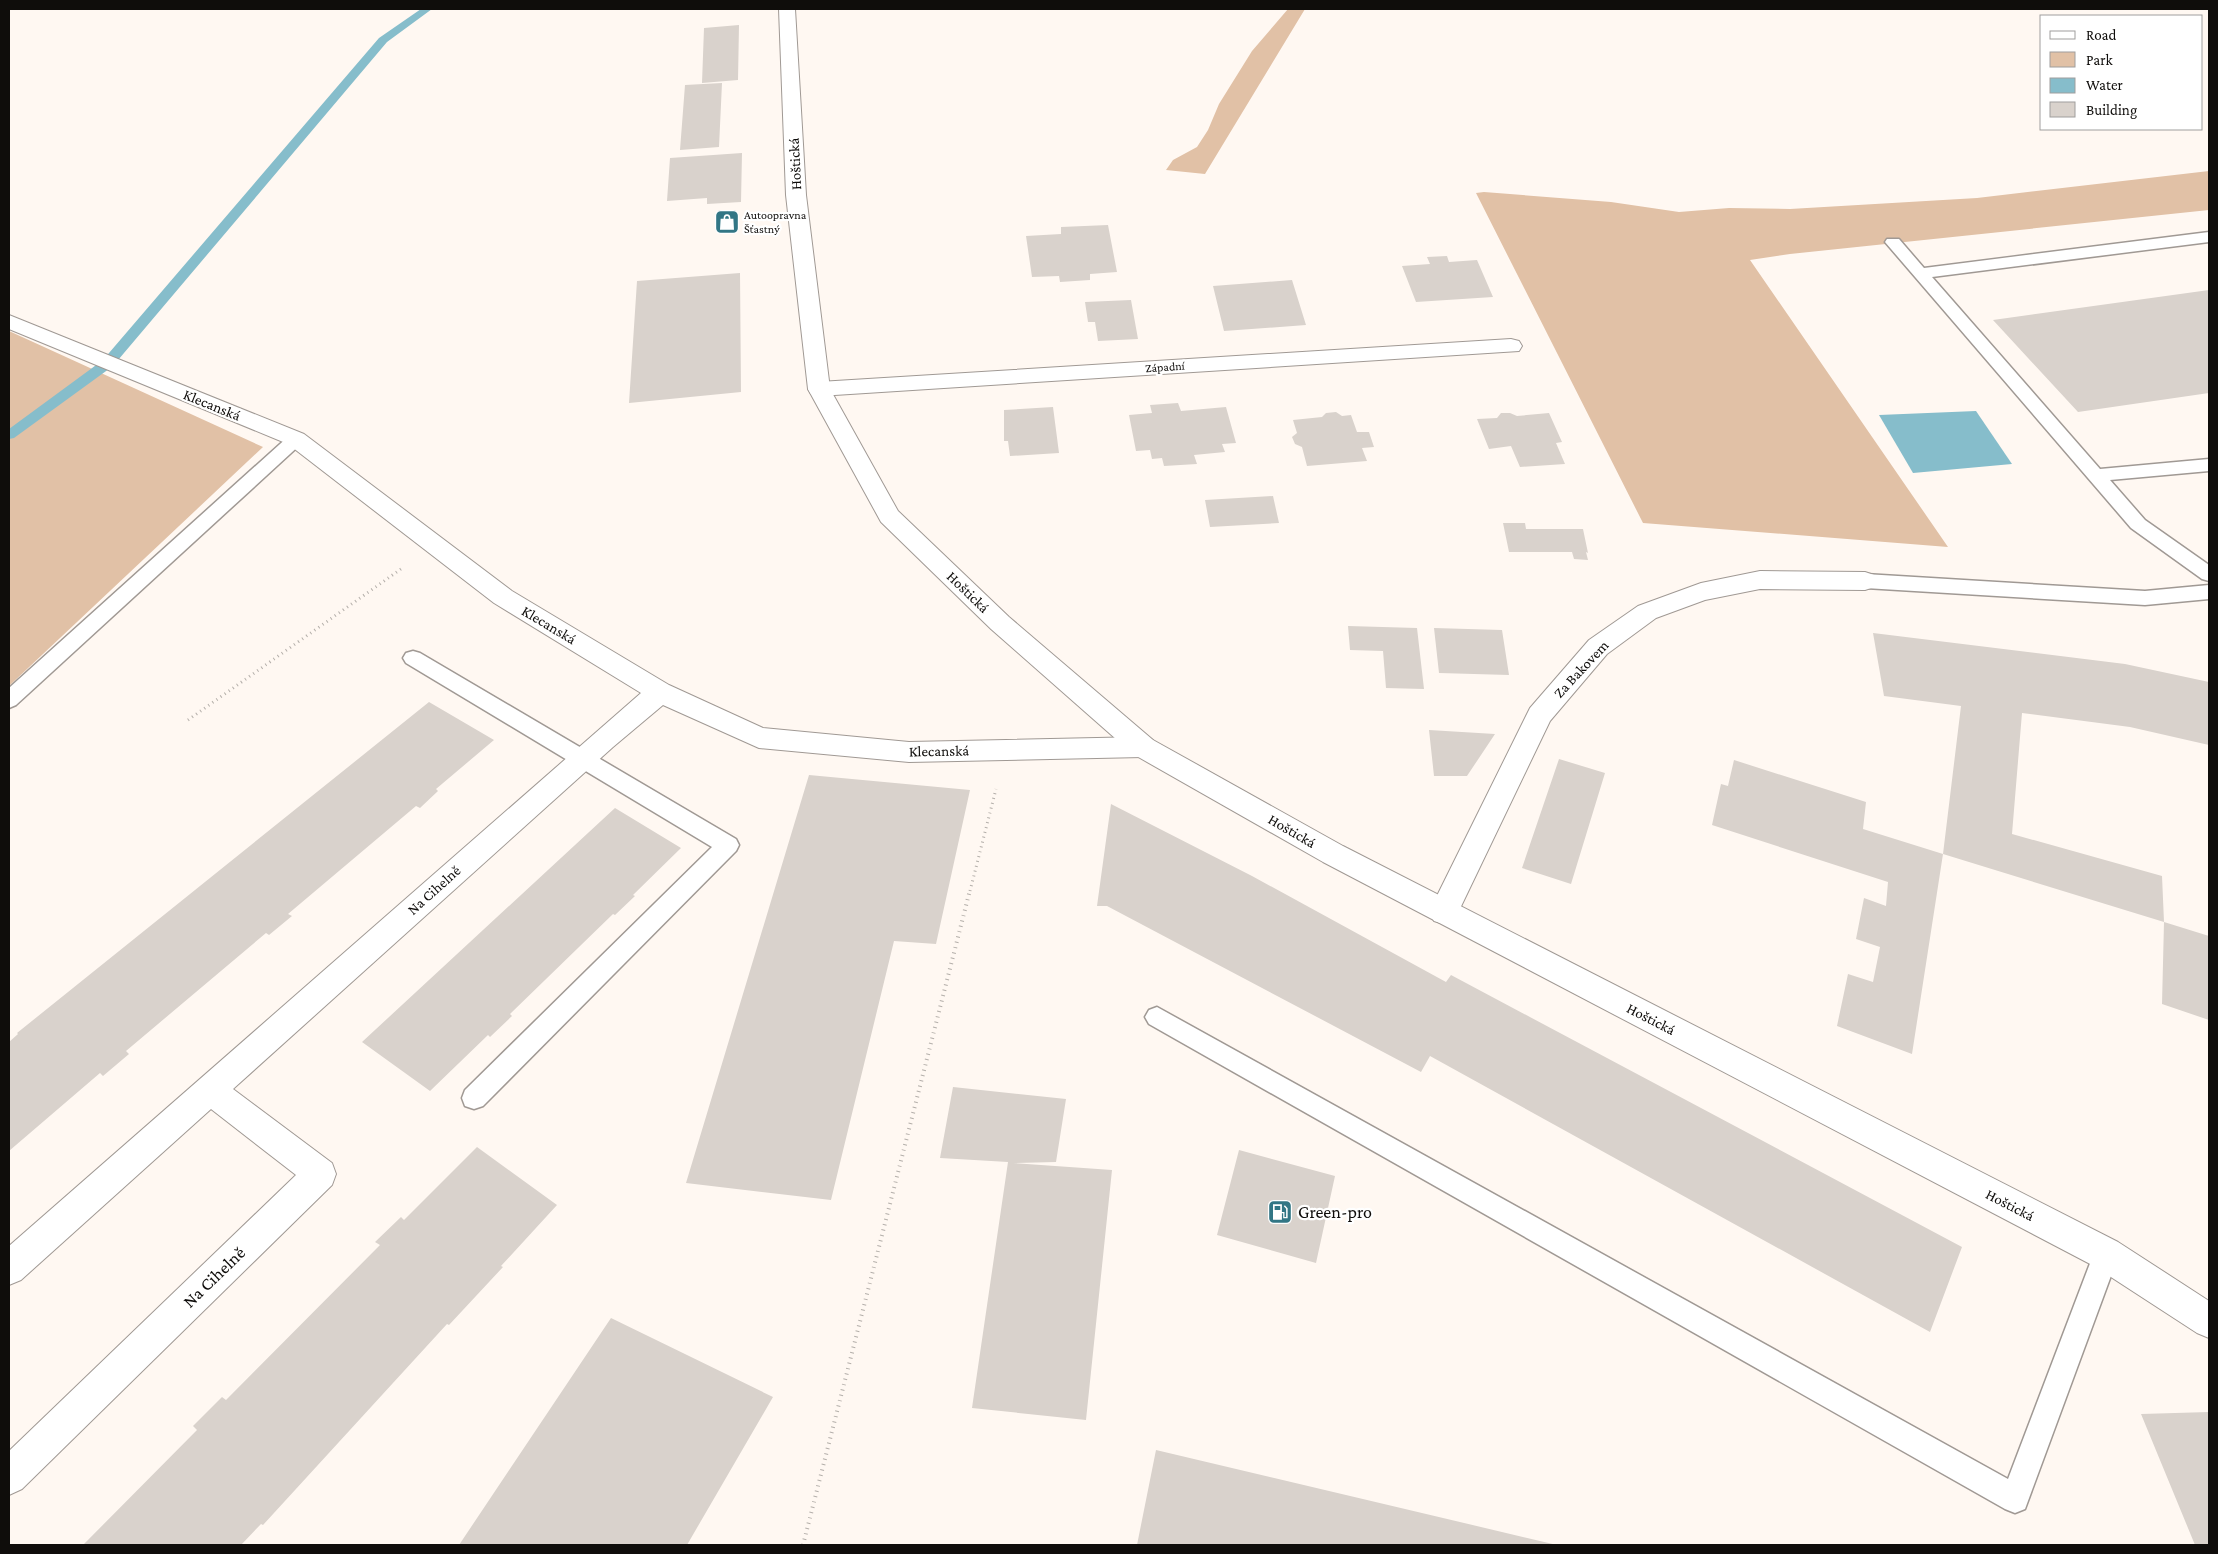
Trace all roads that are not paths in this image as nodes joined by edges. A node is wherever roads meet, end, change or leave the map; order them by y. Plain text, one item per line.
1 (787, 9) edge
2 (2209, 237) edge
3 (1893, 242) dead end
4 (1922, 274) junction
5 (9, 321) edge
6 (1511, 346) dead end
7 (819, 389) junction
8 (296, 439) junction
9 (2209, 465) edge
10 (2096, 475) junction
11 (2209, 574) edge
12 (1865, 581) joint
13 (2209, 592) edge
14 (413, 658) dead end
15 (660, 692) junction
16 (9, 700) edge
17 (1143, 746) junction
18 (582, 759) junction
19 (1444, 912) junction
20 (1157, 1017) dead end
21 (210, 1090) junction
22 (474, 1098) dead end
23 (2106, 1254) junction
24 (9, 1268) edge
25 (2209, 1321) edge
26 (9, 1476) edge

1 - 7 street, Hoštická
2 - 4 lane
3 - 4 lane
4 - 10 lane
5 - 8 street, Klecanská
6 - 7 street, Západní
7 - 17 street, Hoštická
8 - 15 street, Klecanská
8 - 16 lane
9 - 10 lane
10 - 11 lane
12 - 13 lane
12 - 19 street, Za Bakovem
14 - 18 lane
15 - 17 street, Klecanská
15 - 18 street, Na Cihelně
17 - 19 street, Hoštická
18 - 21 street, Na Cihelně
18 - 22 lane
19 - 23 street, Hoštická
20 - 23 lane
21 - 24 street, Na Cihelně
21 - 26 street, Na Cihelně
23 - 25 street, Hoštická

